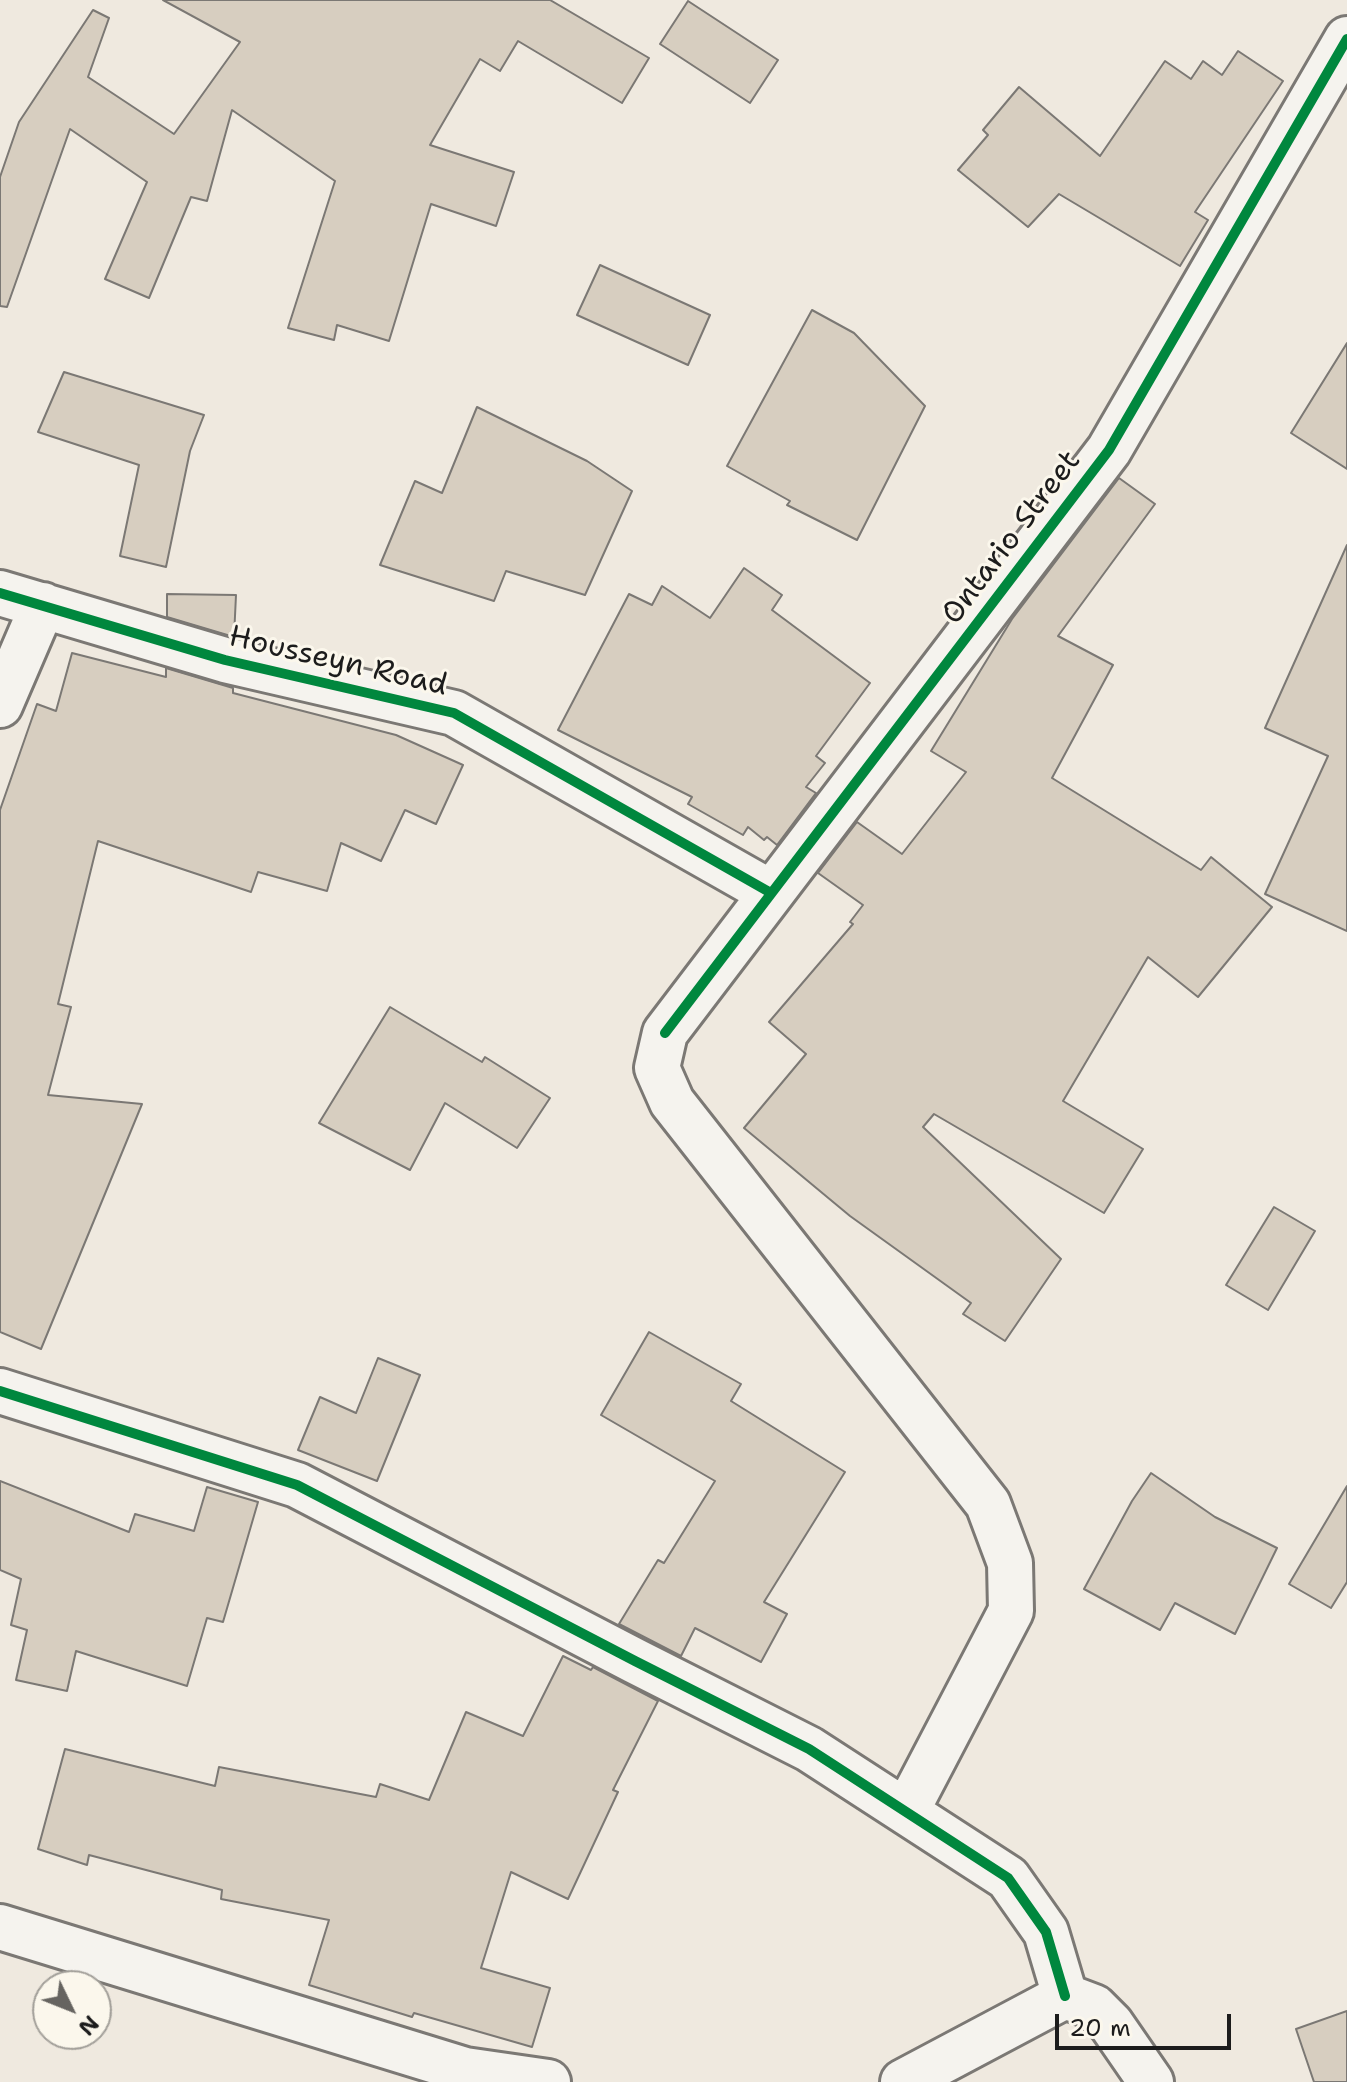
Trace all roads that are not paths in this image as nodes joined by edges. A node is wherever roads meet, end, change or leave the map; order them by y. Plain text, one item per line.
1 (1347, 39) edge
2 (0, 593) edge
3 (43, 605) junction
4 (0, 705) edge
5 (771, 893) junction
6 (0, 1391) edge
7 (906, 1812) junction
8 (0, 1927) edge
9 (1065, 1996) junction
10 (548, 2082) edge
11 (903, 2082) edge
12 (1151, 2082) edge

1 - 5 street, Ontario Street
2 - 3 street, Housseyn Road
3 - 4 street
3 - 5 street, Housseyn Road
5 - 7 street, Ontario Street
6 - 7 street
7 - 9 street
8 - 10 street
9 - 11 street
9 - 12 street

